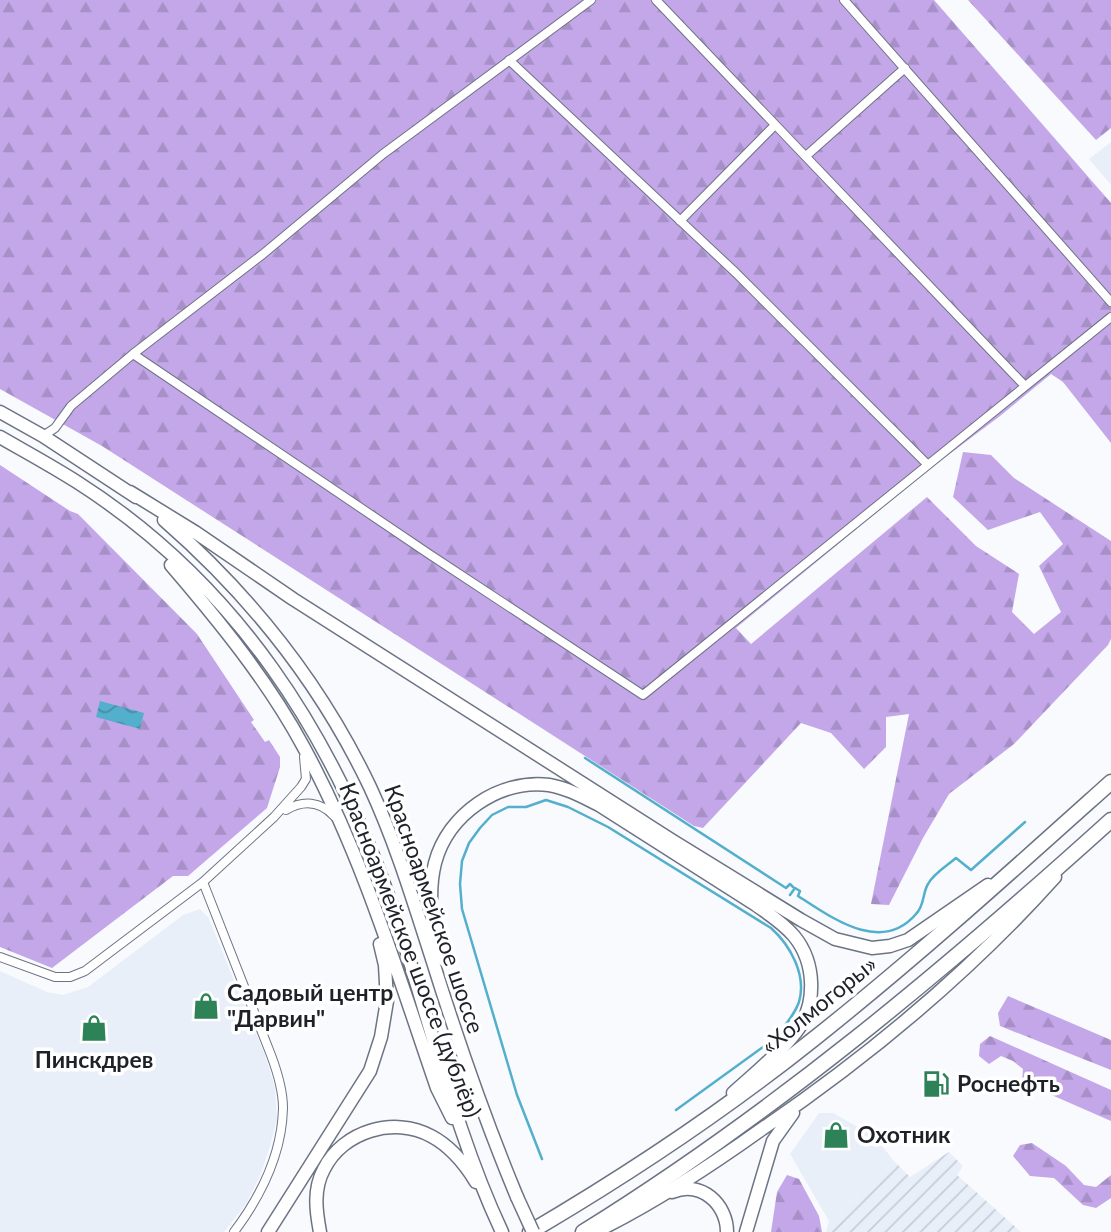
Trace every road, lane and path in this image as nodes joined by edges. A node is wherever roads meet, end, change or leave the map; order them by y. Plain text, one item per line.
1 (591, 0) edge
2 (656, 0) edge
3 (844, 0) edge
4 (509, 60) junction
5 (905, 68) junction
6 (775, 126) junction
7 (806, 156) junction
8 (680, 221) junction
9 (1111, 302) edge
10 (1111, 317) edge
11 (133, 354) junction
12 (1025, 386) junction
13 (0, 412) edge
14 (43, 436) junction
15 (0, 437) edge
16 (928, 465) junction
17 (130, 492) junction
18 (123, 516) junction
19 (301, 742) junction
20 (1111, 782) edge
21 (274, 817) junction
22 (1111, 820) edge
23 (347, 835) junction
24 (1085, 844) junction
25 (1032, 852) junction
26 (203, 882) junction
27 (370, 896) junction
28 (0, 957) edge
29 (454, 1028) junction
30 (812, 1094) junction
31 (702, 1122) junction
32 (476, 1169) junction
33 (656, 1199) junction
34 (492, 1210) junction
35 (233, 1232) edge
36 (268, 1232) edge
37 (320, 1232) edge
38 (502, 1232) edge
39 (532, 1232) edge
40 (583, 1232) edge
41 (595, 1232) edge
42 (727, 1232) edge
43 (746, 1232) edge

1 - 4 street
2 - 6 street
3 - 5 street
4 - 8 street
4 - 11 street
5 - 7 street
5 - 9 street
6 - 7 street
6 - 8 street
7 - 12 street
8 - 16 street
10 - 12 street
11 - 14 street
11 - 16 street
12 - 16 street
13 - 14 main road, Красноармейское шоссе
14 - 17 main road, Красноармейское шоссе
15 - 18 main road, Красноармейское шоссе
17 - 25 main road
17 - 29 main road, Красноармейское шоссе
18 - 19 main road, Красноармейское шоссе (дублёр)
18 - 32 main road, Красноармейское шоссе
19 - 21 street
19 - 23 main road, Красноармейское шоссе (дублёр)
20 - 25 highway, «Холмогоры»
21 - 23 street
21 - 26 street
22 - 24 highway
23 - 27 main road, Красноармейское шоссе (дублёр)
24 - 30 main road
24 - 40 highway
25 - 31 highway, «Холмогоры»
26 - 28 street
26 - 35 street
27 - 32 main road, Красноармейское шоссе (дублёр)
27 - 36 main road
29 - 31 main road
29 - 39 main road, Красноармейское шоссе, bridge
30 - 33 main road
30 - 43 main road
31 - 39 highway, «Холмогоры»
32 - 34 main road, Красноармейское шоссе
33 - 41 main road
33 - 42 main road
34 - 37 main road
34 - 38 main road, Красноармейское шоссе

